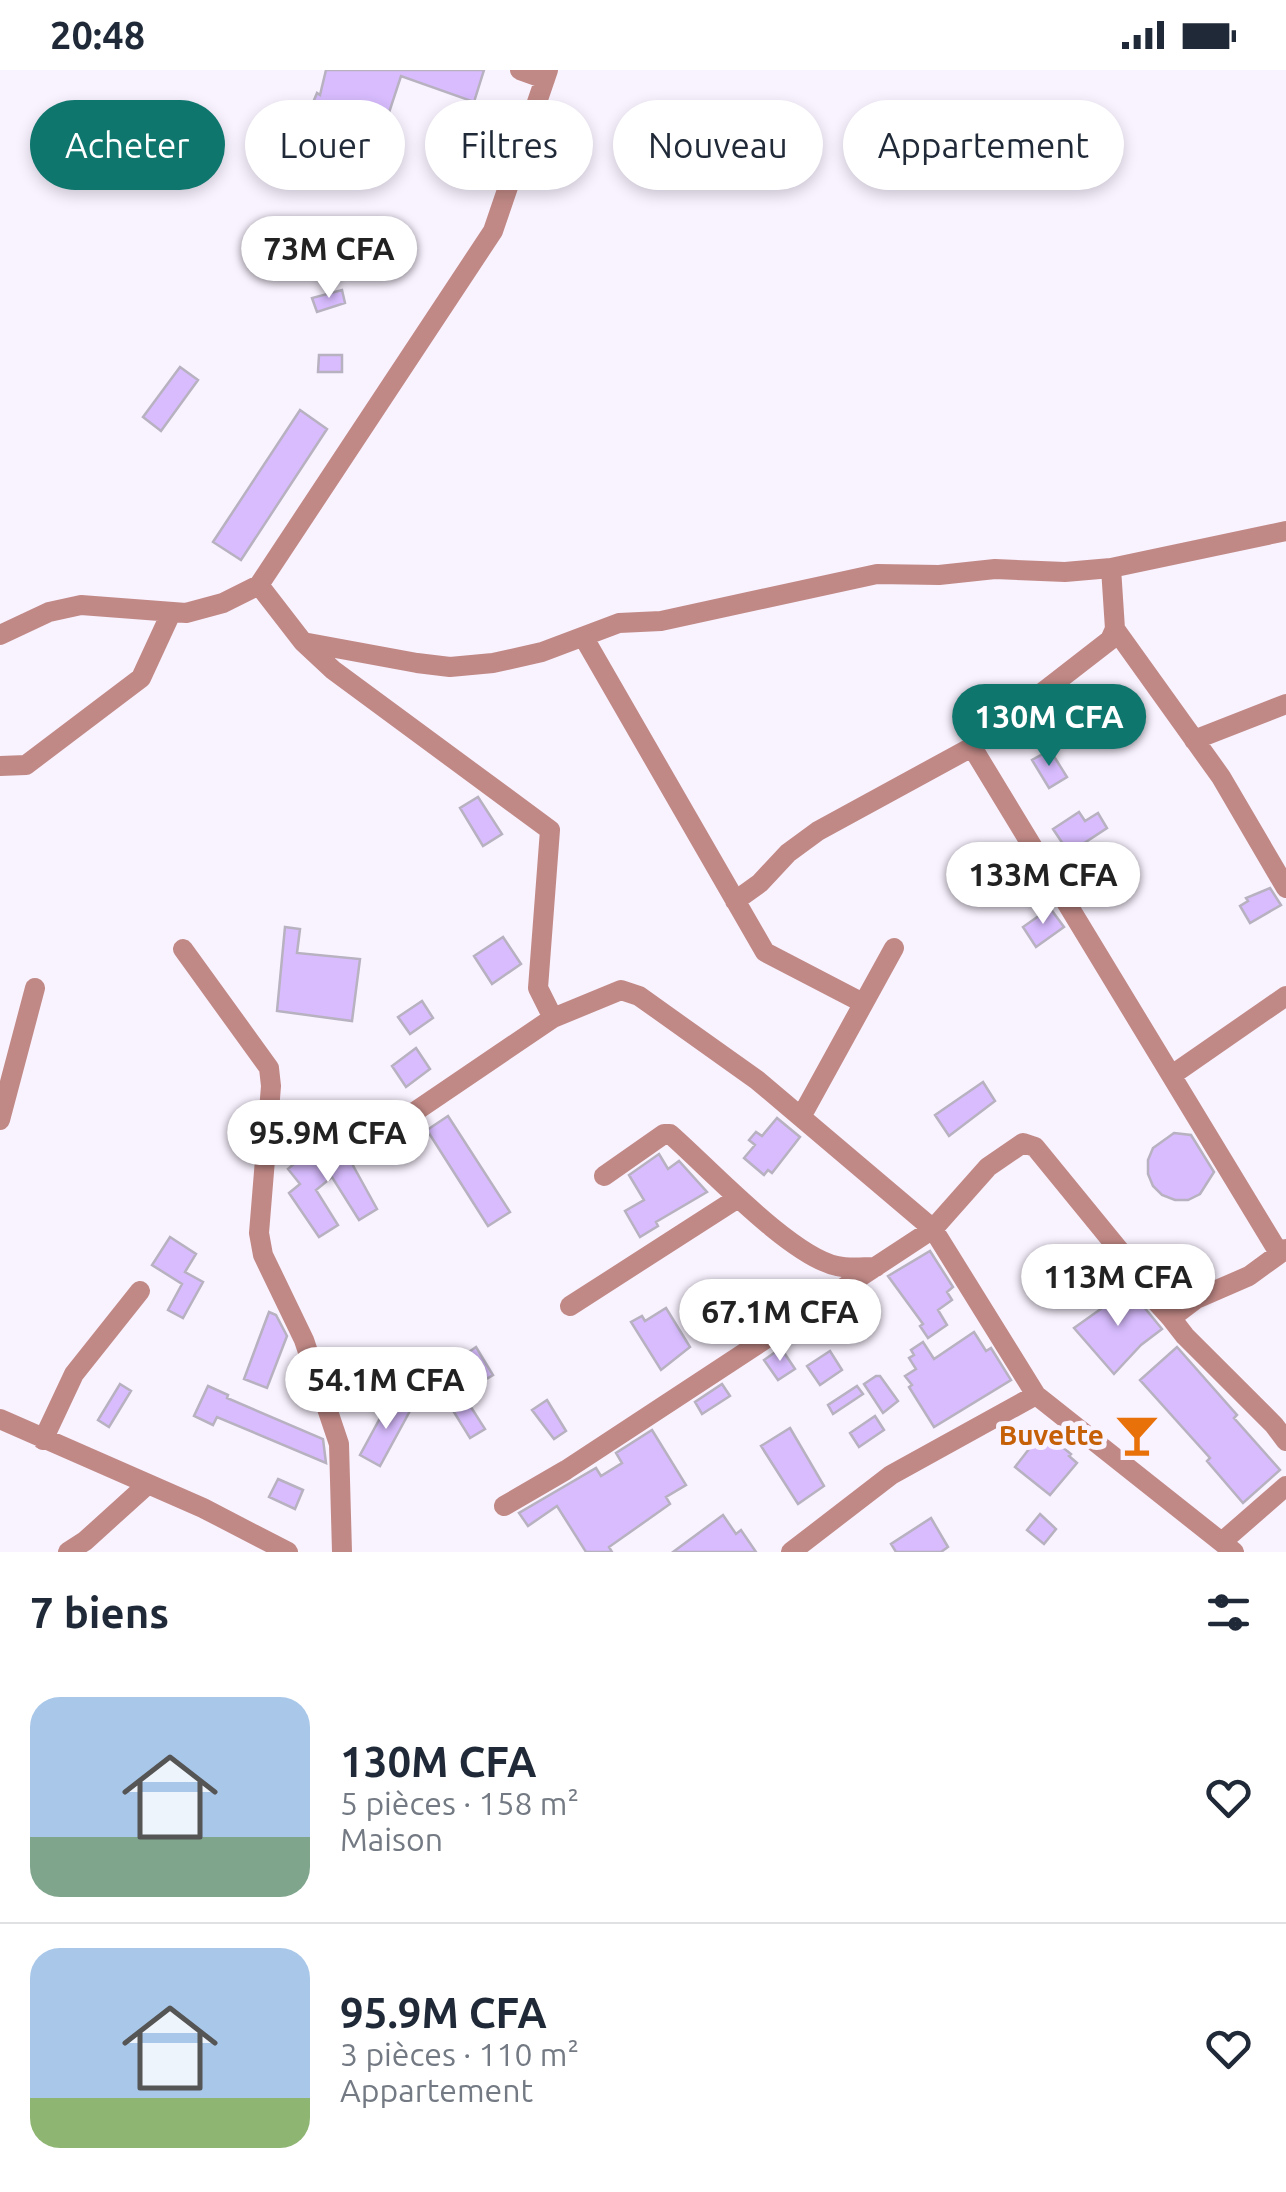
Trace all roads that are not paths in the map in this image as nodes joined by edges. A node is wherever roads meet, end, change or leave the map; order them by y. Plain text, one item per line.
1 (520, 70) edge
2 (546, 74) edge
3 (1286, 531) edge
4 (1112, 568) junction
5 (259, 585) junction
6 (170, 613) junction
7 (1114, 630) junction
8 (0, 635) edge
9 (584, 638) junction
10 (303, 642) junction
11 (1286, 704) edge
12 (1194, 740) junction
13 (972, 747) junction
14 (0, 766) edge
15 (1286, 888) edge
16 (736, 901) junction
17 (894, 948) dead end
18 (184, 949) dead end
19 (35, 988) dead end
20 (863, 1003) junction
21 (1283, 1003) edge
22 (552, 1018) junction
23 (1172, 1075) junction
24 (410, 1115) dead end
25 (801, 1117) junction
26 (0, 1120) edge
27 (604, 1176) dead end
28 (738, 1198) junction
29 (933, 1229) junction
30 (1282, 1251) edge
31 (877, 1267) junction
32 (140, 1291) dead end
33 (570, 1306) dead end
34 (1171, 1318) junction
35 (1036, 1395) junction
36 (0, 1419) edge
37 (1282, 1427) edge
38 (19, 1430) junction
39 (43, 1440) junction
40 (0, 1443) edge
41 (148, 1484) junction
42 (1286, 1486) edge
43 (504, 1506) dead end
44 (1228, 1547) edge
45 (82, 1548) edge
46 (288, 1552) edge
47 (342, 1552) edge
48 (791, 1552) edge

1 - 2 street
2 - 5 street
3 - 4 street
4 - 7 street
4 - 9 street
5 - 6 street
5 - 10 street
6 - 8 street
6 - 14 street
7 - 12 street
7 - 13 street
9 - 10 street
9 - 16 street
10 - 22 street
11 - 12 street
12 - 15 street
13 - 16 street
13 - 23 street
16 - 20 street
17 - 20 street
18 - 47 street
19 - 26 street
20 - 25 street
21 - 23 street
22 - 24 street
22 - 25 street
23 - 30 street
25 - 29 street
27 - 28 street
28 - 31 street
28 - 33 street
29 - 31 street
29 - 34 street
29 - 35 street
30 - 34 street
31 - 43 street
32 - 39 street
34 - 37 street
35 - 44 street
35 - 48 street
36 - 38 street
38 - 39 street
38 - 40 street
39 - 41 street
41 - 45 street
41 - 46 street
42 - 44 street

